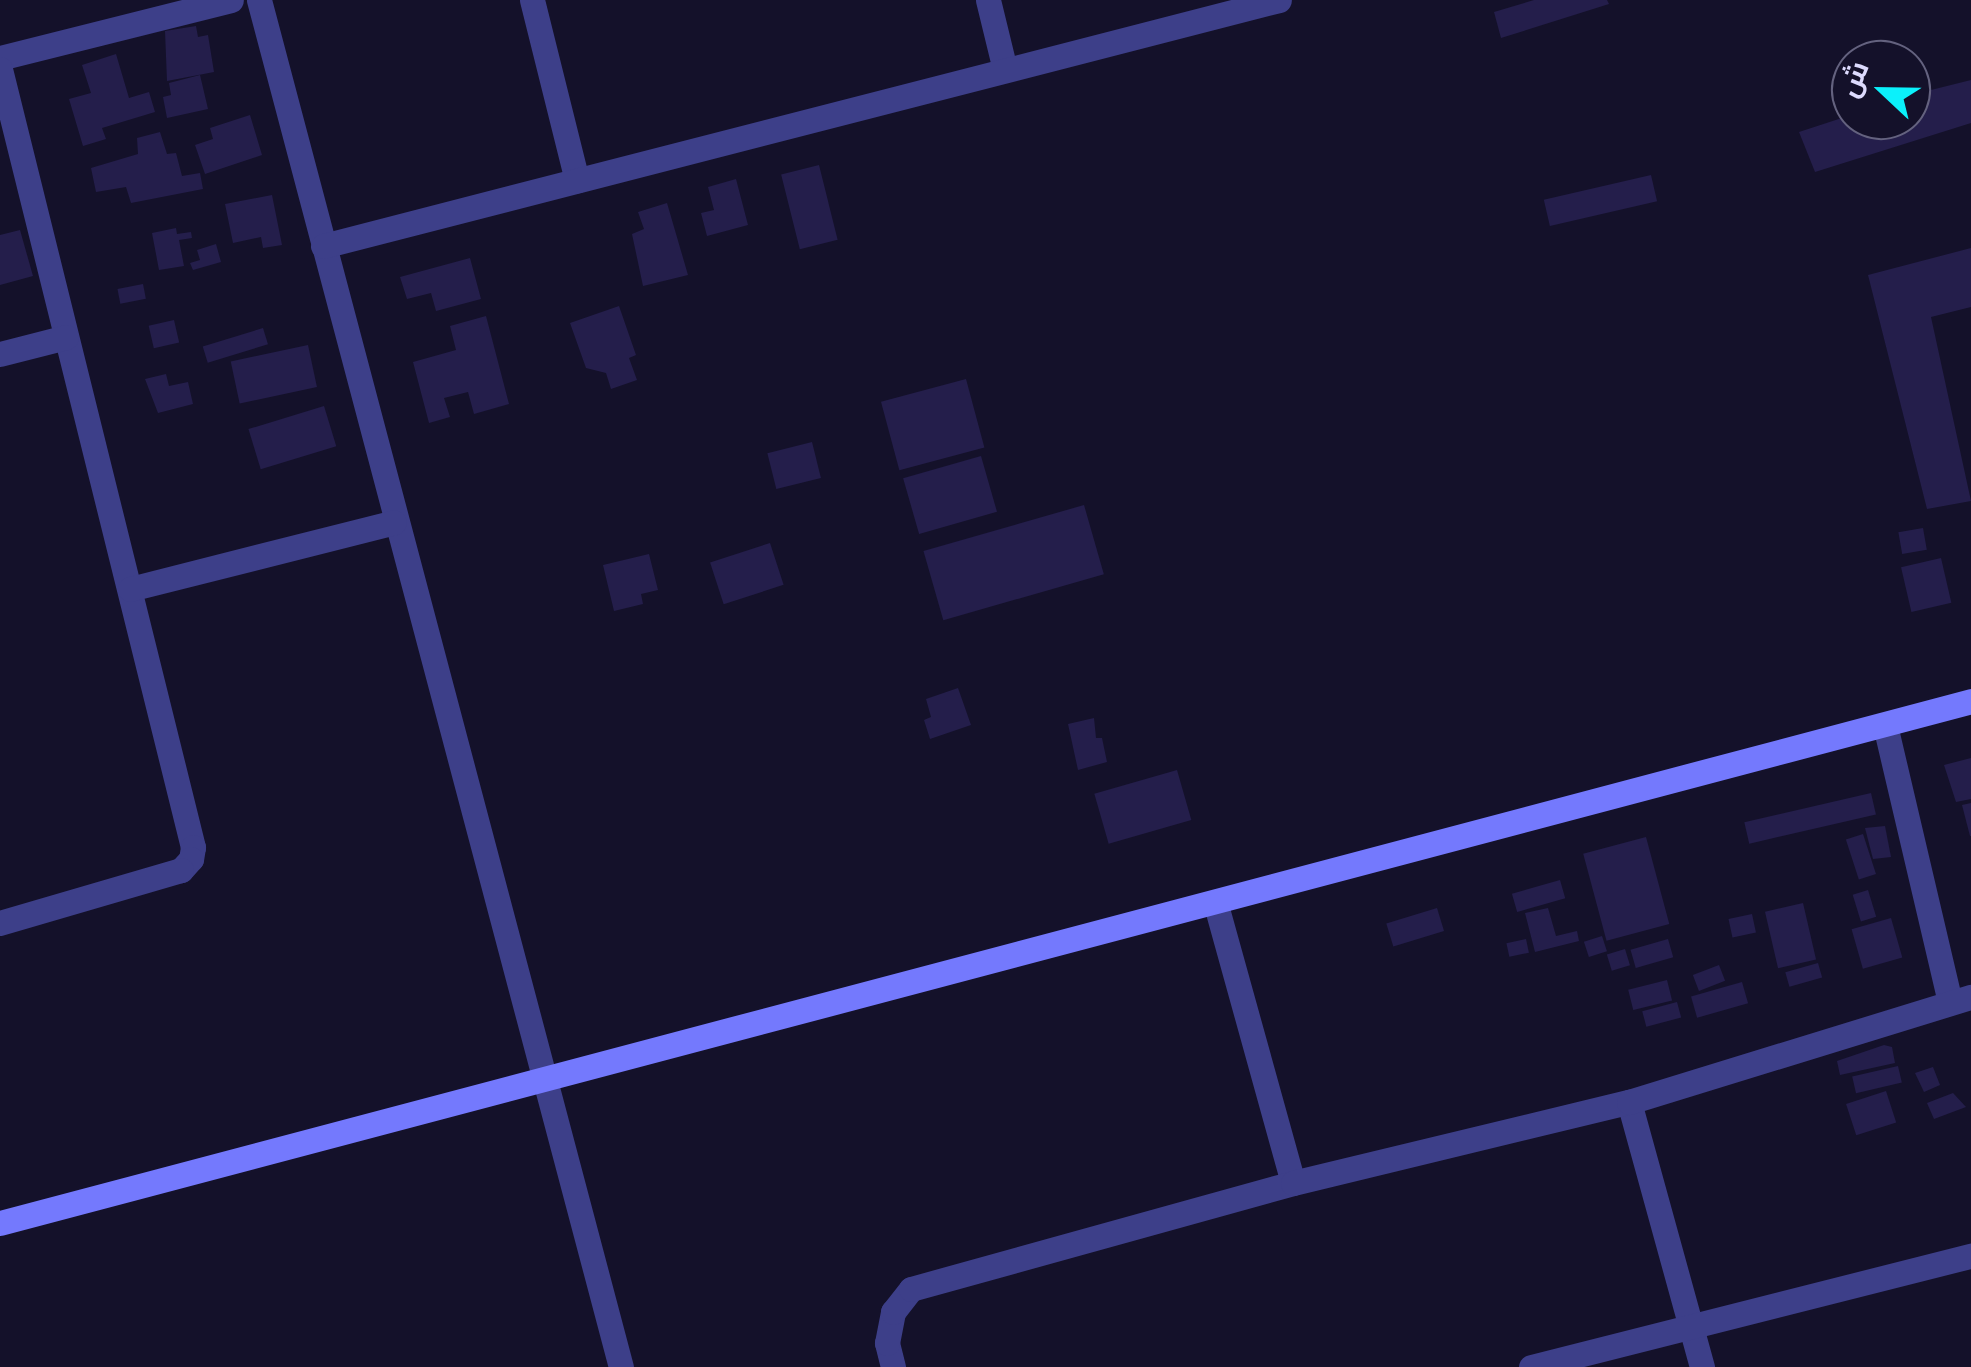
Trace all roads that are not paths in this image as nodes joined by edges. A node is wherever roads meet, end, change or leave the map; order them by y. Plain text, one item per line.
1 (231, 0) edge
2 (259, 0) edge
3 (532, 0) edge
4 (988, 0) edge
5 (1279, 0) edge
6 (0, 58) edge
7 (0, 69) edge
8 (1005, 70) junction
9 (577, 180) junction
10 (323, 246) junction
11 (66, 338) junction
12 (0, 354) edge
13 (394, 522) junction
14 (130, 589) junction
15 (1971, 701) edge
16 (1884, 725) junction
17 (1216, 905) junction
18 (0, 923) edge
19 (1960, 999) edge
20 (548, 1079) junction
21 (1629, 1102) junction
22 (1292, 1183) junction
23 (0, 1223) edge
24 (1971, 1256) edge
25 (1692, 1327) junction
26 (621, 1367) edge
27 (893, 1367) edge
28 (1531, 1367) edge
29 (1702, 1367) edge

1 - 6 street
2 - 10 street
3 - 9 street
4 - 8 street
5 - 8 street
7 - 11 street
8 - 9 street
9 - 10 street
10 - 13 street
11 - 12 street
11 - 14 street
13 - 14 street
13 - 20 street
14 - 18 street
15 - 16 street
16 - 17 street
16 - 19 street
17 - 20 street
17 - 22 street
19 - 21 street
20 - 23 street
20 - 26 street
21 - 22 street
21 - 25 street
22 - 27 street
24 - 25 street
25 - 28 street
25 - 29 street

